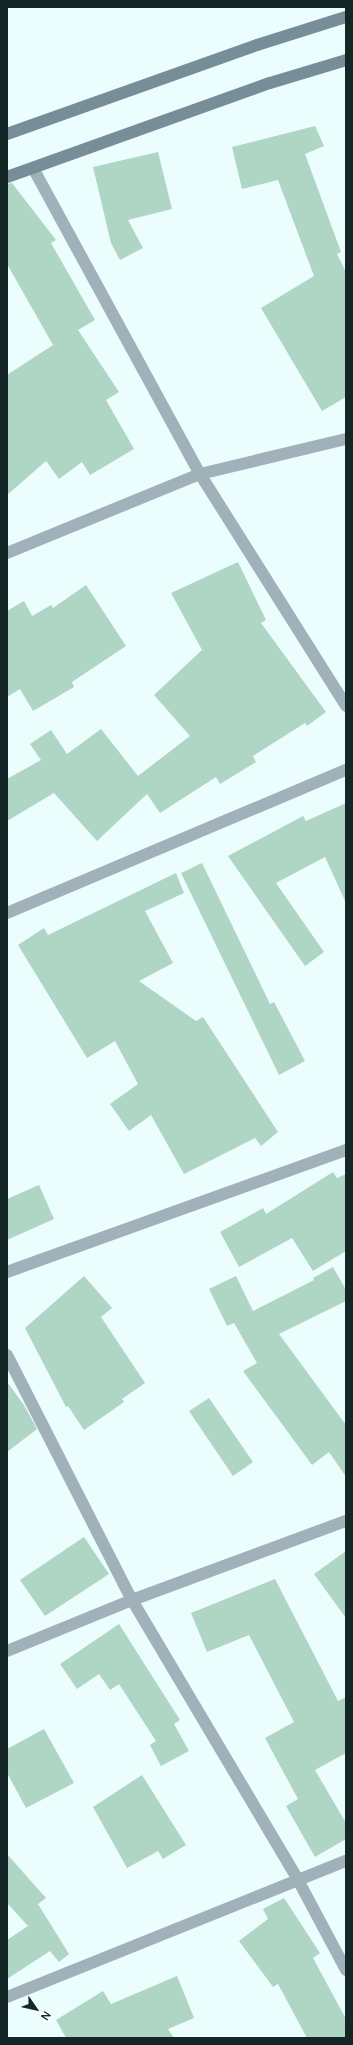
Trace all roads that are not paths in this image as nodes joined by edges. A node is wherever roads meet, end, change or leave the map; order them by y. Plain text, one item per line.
1 (346, 17) edge
2 (346, 60) edge
3 (7, 134) edge
4 (33, 168) junction
5 (7, 177) edge
6 (346, 438) edge
7 (200, 474) junction
8 (7, 553) edge
9 (346, 706) edge
10 (346, 770) edge
11 (7, 913) edge
12 (346, 1150) edge
13 (7, 1272) edge
14 (7, 1355) edge
15 (346, 1521) edge
16 (132, 1600) junction
17 (7, 1651) edge
18 (346, 1861) edge
19 (298, 1880) junction
20 (346, 1970) edge
21 (7, 1998) edge

1 - 3 main road
2 - 4 main road
4 - 5 main road
4 - 7 street
6 - 7 street
7 - 8 street
7 - 9 street
10 - 11 street
12 - 13 street
14 - 16 street
15 - 16 street
16 - 17 street
16 - 19 street
18 - 19 street
19 - 20 street
19 - 21 street

